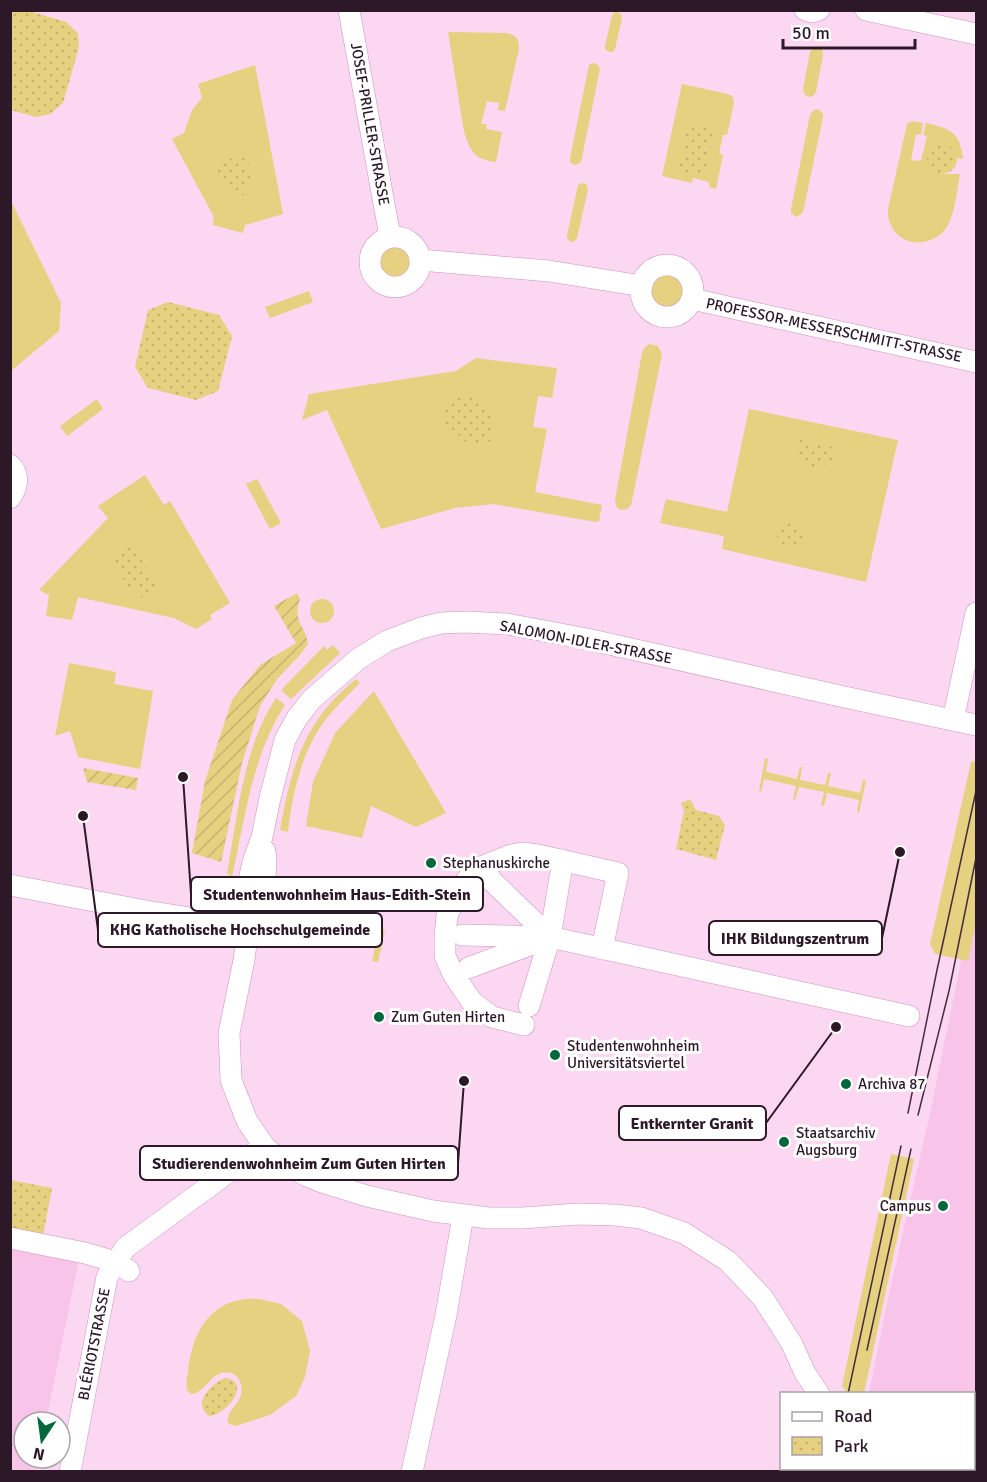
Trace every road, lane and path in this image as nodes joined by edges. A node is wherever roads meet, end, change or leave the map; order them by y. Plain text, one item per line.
1 (349, 10) edge
2 (805, 10) edge
3 (819, 10) edge
4 (866, 10) edge
5 (976, 34) edge
6 (390, 237) junction
7 (420, 260) junction
8 (642, 286) junction
9 (692, 298) junction
10 (976, 362) edge
11 (10, 465) edge
12 (10, 498) edge
13 (976, 613) edge
14 (953, 720) junction
15 (976, 725) edge
16 (563, 860) junction
17 (482, 867) junction
18 (10, 885) edge
19 (248, 928) junction
20 (462, 935) dead end
21 (550, 937) junction
22 (602, 949) junction
23 (468, 968) dead end
24 (909, 1016) dead end
25 (264, 1146) junction
26 (463, 1216) junction
27 (10, 1238) edge
28 (123, 1266) junction
29 (806, 1383) edge
30 (70, 1472) edge
31 (412, 1472) edge

1 - 6 street, JOSEF-PRILLER-STRASSE
2 - 3 street
4 - 5 street
6 - 7 street
6 - 7 street
7 - 8 street
8 - 9 street, PROFESSOR-MESSERSCHMITT-STRASSE
8 - 9 street, PROFESSOR-MESSERSCHMITT-STRASSE
9 - 10 street, PROFESSOR-MESSERSCHMITT-STRASSE
11 - 12 street
13 - 14 street
14 - 15 street, SALOMON-IDLER-STRASSE
14 - 19 street, SALOMON-IDLER-STRASSE
16 - 17 street
16 - 21 street
16 - 22 street
17 - 21 street
17 - 21 street
18 - 19 street
19 - 25 street, SALOMON-IDLER-STRASSE
20 - 21 street
21 - 22 street
21 - 23 street
22 - 24 street
25 - 26 street, SALOMON-IDLER-STRASSE
25 - 28 street, BLÉRIOTSTRASSE
26 - 29 street, SALOMON-IDLER-STRASSE
26 - 31 street
27 - 28 street
28 - 30 street, BLÉRIOTSTRASSE

